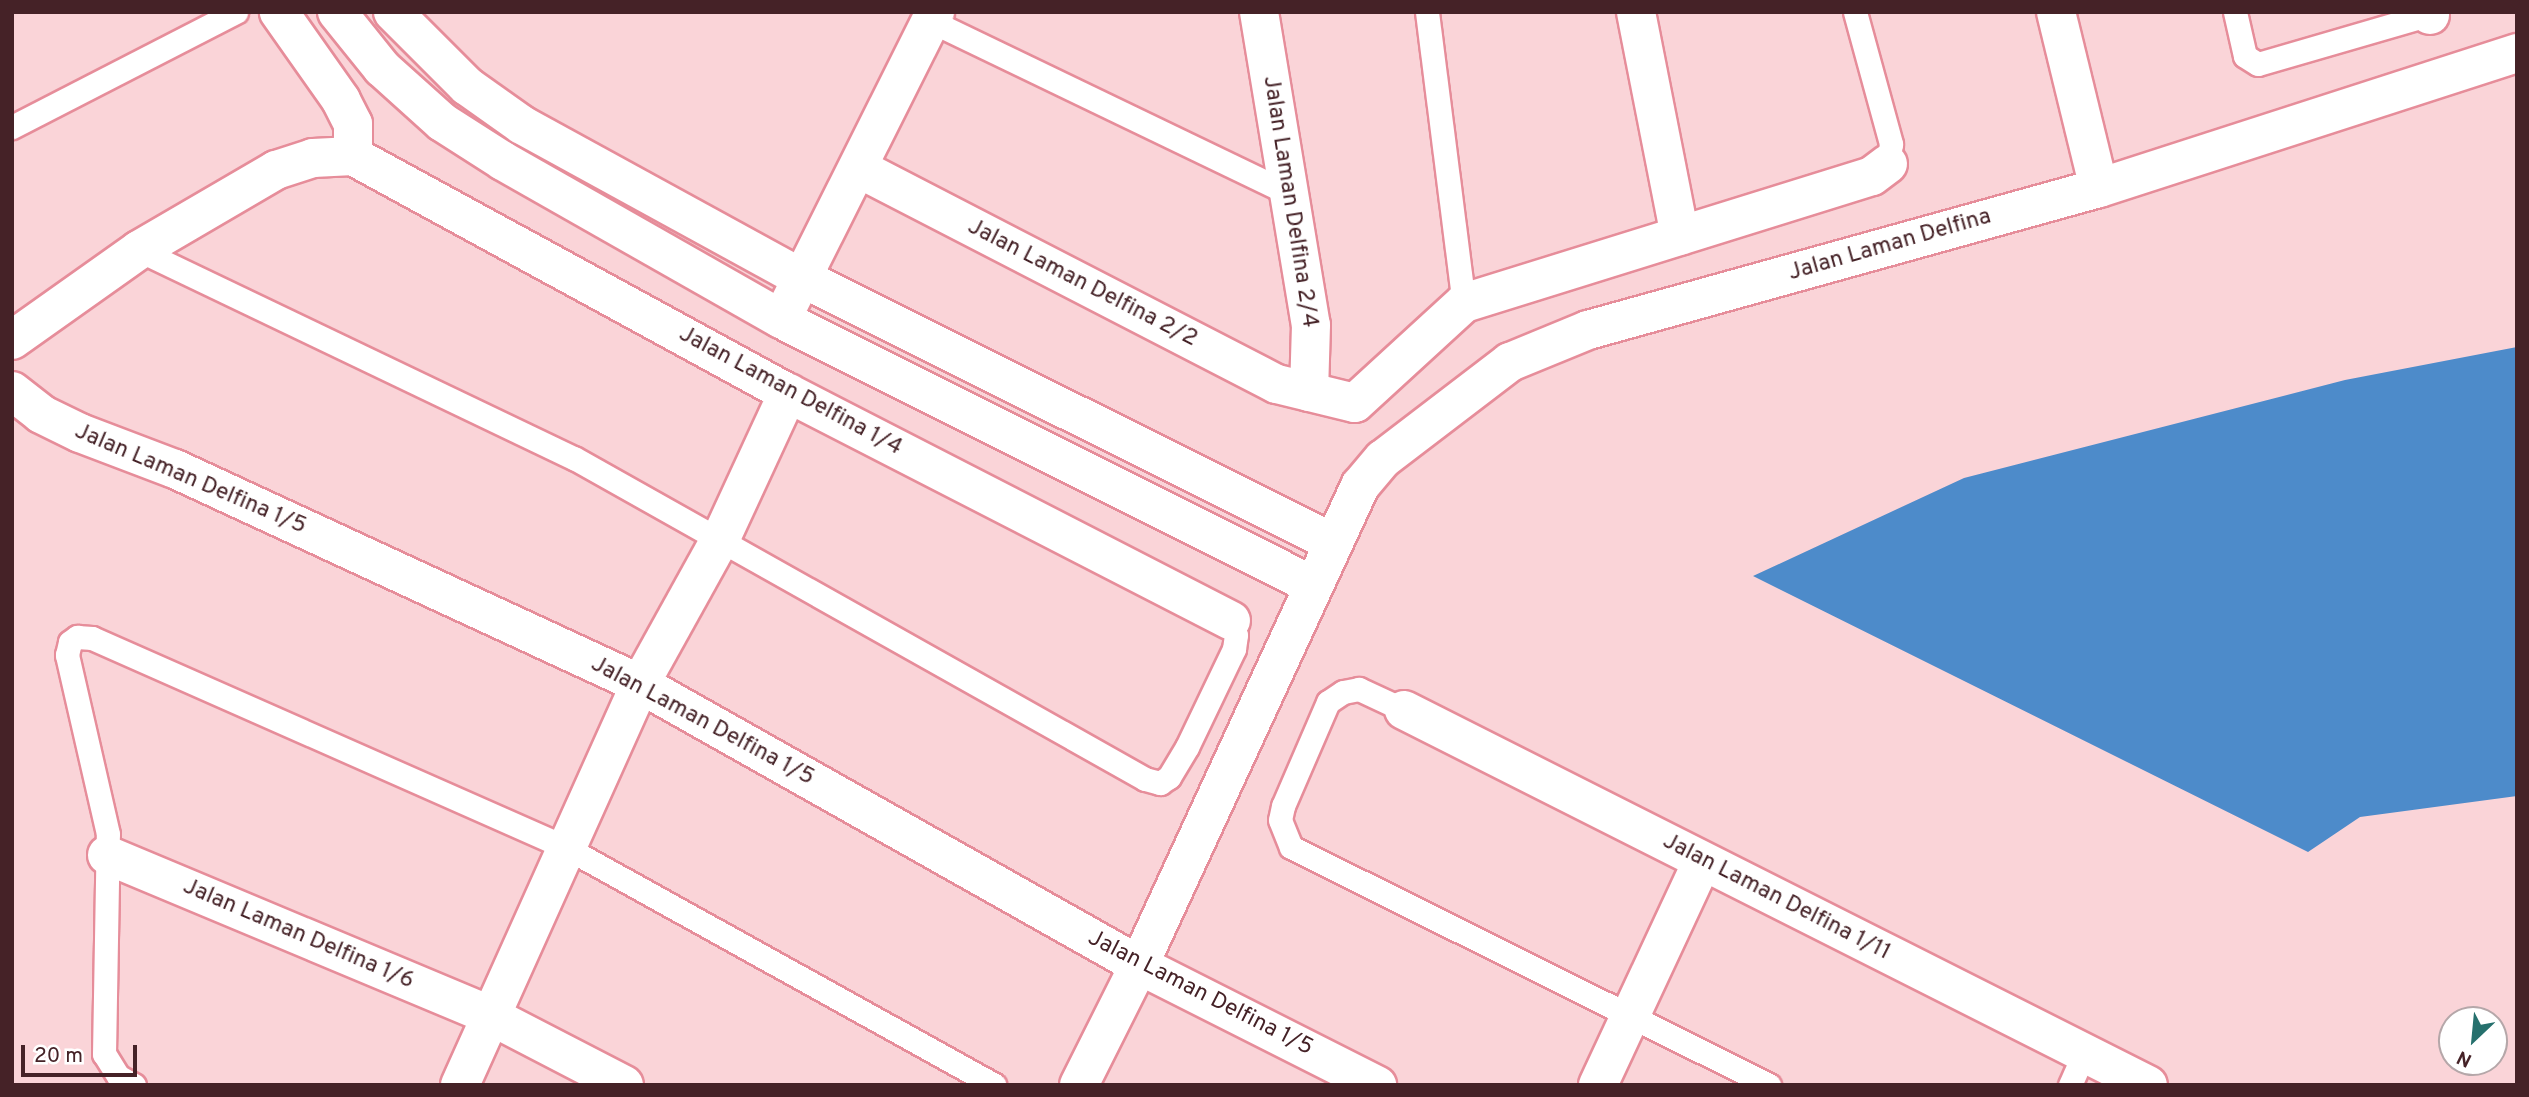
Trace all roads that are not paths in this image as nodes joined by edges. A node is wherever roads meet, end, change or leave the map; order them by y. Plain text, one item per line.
1 (236, 12) edge
2 (279, 12) edge
3 (337, 12) edge
4 (393, 12) edge
5 (1259, 12) edge
6 (1427, 12) edge
7 (1636, 12) edge
8 (1855, 12) edge
9 (2056, 12) edge
10 (2235, 12) edge
11 (2432, 13) edge
12 (933, 16) edge
13 (2517, 53) edge
14 (12, 127) edge
15 (353, 156) junction
16 (1888, 164) joint
17 (858, 168) junction
18 (2099, 188) junction
19 (1287, 192) junction
20 (1680, 236) junction
21 (139, 250) junction
22 (802, 278) junction
23 (1464, 303) junction
24 (781, 319) junction
25 (12, 340) edge
26 (12, 391) edge
27 (1309, 392) junction
28 (788, 393) junction
29 (720, 538) junction
30 (1332, 542) junction
31 (1312, 585) junction
32 (1231, 621) joint
33 (640, 684) junction
34 (1404, 710) joint
35 (565, 848) junction
36 (107, 855) junction
37 (1703, 862) junction
38 (1139, 965) junction
39 (489, 1015) junction
40 (1630, 1016) junction
41 (2077, 1069) edge
42 (134, 1085) edge
43 (460, 1085) edge
44 (624, 1085) edge
45 (995, 1085) edge
46 (1079, 1085) edge
47 (1377, 1085) edge
48 (1598, 1085) edge
49 (1769, 1085) edge
50 (2148, 1085) edge

1 - 14 lane
2 - 15 street
3 - 24 street
4 - 22 street
5 - 19 street, Jalan Laman Delfina 2/4
6 - 23 lane
7 - 20 street
8 - 16 lane
9 - 18 street
10 - 11 lane
12 - 17 street
12 - 19 lane
13 - 18 street, Jalan Laman Delfina
15 - 21 street
15 - 28 street, Jalan Laman Delfina 1/4
16 - 20 street
17 - 22 street
17 - 27 street, Jalan Laman Delfina 2/2
18 - 30 street, Jalan Laman Delfina
19 - 27 street, Jalan Laman Delfina 2/4
20 - 23 street
21 - 25 street
21 - 29 lane
22 - 24 street
22 - 30 street
23 - 27 street, Jalan Laman Delfina 2/2
24 - 31 street
26 - 33 street, Jalan Laman Delfina 1/5
28 - 29 street
28 - 32 street, Jalan Laman Delfina 1/4
29 - 32 lane
29 - 33 street
30 - 31 street, Jalan Laman Delfina
31 - 38 street, Jalan Laman Delfina
33 - 35 street
33 - 38 street, Jalan Laman Delfina 1/5
34 - 37 street, Jalan Laman Delfina 1/11
34 - 40 lane
35 - 36 lane
35 - 39 street
35 - 45 lane
36 - 39 street, Jalan Laman Delfina 1/6
36 - 42 lane
37 - 40 street
37 - 41 street, Jalan Laman Delfina 1/11
38 - 46 street, Jalan Laman Delfina
38 - 47 street, Jalan Laman Delfina 1/5
39 - 43 street
39 - 44 street, Jalan Laman Delfina 1/6
40 - 48 street
40 - 49 lane
41 - 50 street, Jalan Laman Delfina 1/11

